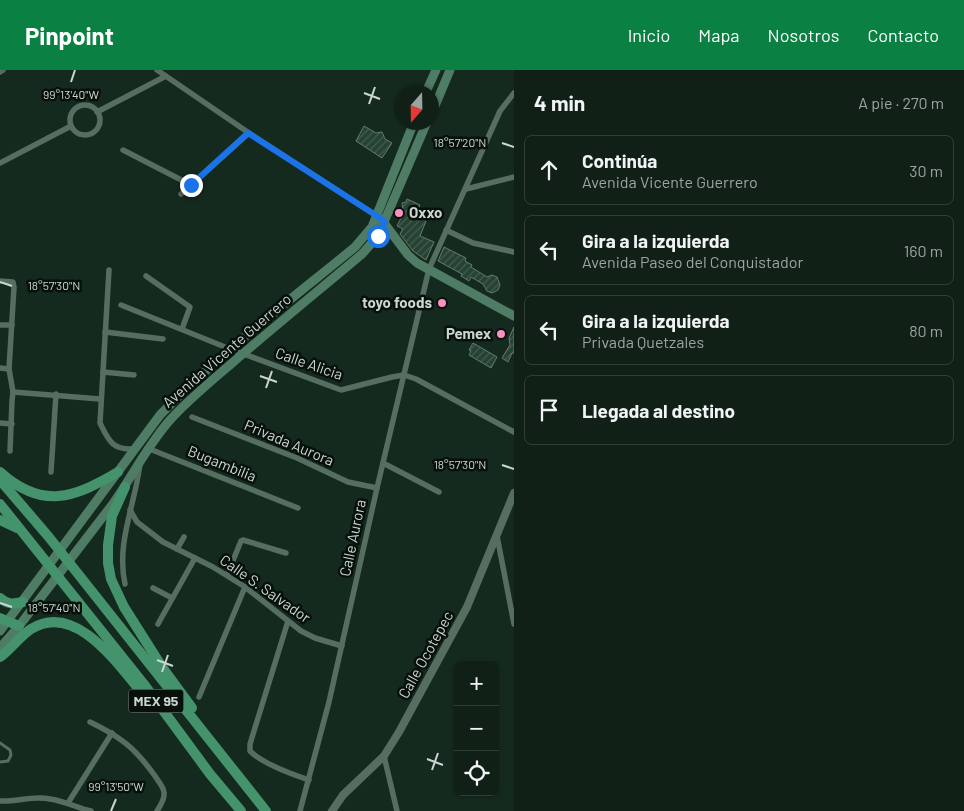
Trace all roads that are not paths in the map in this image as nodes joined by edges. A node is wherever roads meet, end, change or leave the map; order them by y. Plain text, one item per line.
1 (157, 70) edge
2 (436, 70) edge
3 (450, 70) edge
4 (166, 76) junction
5 (429, 85) edge
6 (514, 93) edge
7 (439, 96) edge
8 (97, 112) junction
9 (71, 126) junction
10 (411, 130) edge
11 (424, 130) edge
12 (248, 133) junction
13 (123, 150) dead end
14 (0, 163) edge
15 (514, 176) edge
16 (191, 185) junction
17 (466, 188) junction
18 (181, 194) dead end
19 (377, 216) junction
20 (385, 222) junction
21 (446, 230) junction
22 (514, 252) edge
23 (429, 269) junction
24 (109, 270) dead end
25 (146, 276) dead end
26 (0, 281) edge
27 (121, 305) dead end
28 (514, 316) edge
29 (0, 325) edge
30 (12, 325) junction
31 (182, 329) junction
32 (105, 332) junction
33 (163, 339) dead end
34 (231, 348) junction
35 (243, 353) junction
36 (0, 368) edge
37 (9, 368) junction
38 (103, 372) junction
39 (134, 375) dead end
40 (404, 375) junction
41 (13, 392) junction
42 (56, 394) junction
43 (100, 398) junction
44 (192, 417) dead end
45 (0, 423) edge
46 (12, 424) junction
47 (514, 432) edge
48 (136, 447) junction
49 (148, 448) junction
50 (10, 451) dead end
51 (141, 462) junction
52 (383, 463) junction
53 (0, 472) edge
54 (51, 472) dead end
55 (118, 472) junction
56 (0, 480) edge
57 (125, 487) junction
58 (377, 488) junction
59 (439, 492) dead end
60 (514, 493) edge
61 (100, 496) junction
62 (0, 504) edge
63 (112, 505) junction
64 (298, 508) dead end
65 (130, 510) junction
66 (0, 520) edge
67 (22, 530) junction
68 (498, 536) junction
69 (184, 537) dead end
70 (177, 549) junction
71 (286, 552) dead end
72 (195, 558) junction
73 (226, 575) junction
74 (125, 584) dead end
75 (245, 586) junction
76 (153, 588) dead end
77 (0, 598) edge
78 (172, 598) junction
79 (23, 602) junction
80 (288, 621) junction
81 (2, 624) edge
82 (158, 624) dead end
83 (514, 624) edge
84 (19, 626) junction
85 (342, 646) junction
86 (0, 648) edge
87 (0, 657) edge
88 (199, 696) dead end
89 (90, 722) dead end
90 (112, 733) junction
91 (180, 734) junction
92 (0, 743) edge
93 (218, 751) junction
94 (384, 756) junction
95 (0, 762) edge
96 (309, 780) junction
97 (0, 801) edge
98 (68, 803) junction
99 (91, 811) edge
100 (157, 811) edge
101 (241, 811) edge
102 (266, 811) edge
103 (300, 811) edge
104 (332, 811) edge
105 (397, 811) edge

1 - 4 street
2 - 5 main road
3 - 7 main road
4 - 8 street
4 - 12 street
6 - 17 street, Calle Aurora
8 - 9 street
8 - 9 street
9 - 14 street
10 - 19 main road, Avenida Vicente Guerrero
11 - 20 main road, Avenida Vicente Guerrero
12 - 16 street
12 - 19 street
13 - 16 street
15 - 17 street
16 - 18 street
17 - 21 street, Calle Aurora
19 - 20 main road
19 - 34 main road, Avenida Vicente Guerrero
20 - 23 main road
20 - 35 main road, Avenida Vicente Guerrero
21 - 22 street
21 - 23 street, Calle Aurora
23 - 28 main road
23 - 40 street, Calle Aurora
24 - 32 street, Bugambilia
25 - 31 street
26 - 30 street
27 - 31 street, Calle Alicia
29 - 30 street
30 - 37 street
31 - 34 street, Calle Alicia
32 - 33 street
32 - 38 street, Bugambilia
34 - 35 street, Calle Alicia
34 - 48 main road, Avenida Vicente Guerrero
35 - 40 street, Calle Alicia
35 - 49 main road, Avenida Vicente Guerrero
36 - 37 street
37 - 41 street
38 - 39 street
38 - 43 street, Bugambilia
40 - 47 street
40 - 52 street, Calle Aurora
41 - 42 street
41 - 46 street
42 - 43 street
42 - 54 street
43 - 48 street, Bugambilia
44 - 58 street, Privada Aurora
45 - 46 street
46 - 50 street
48 - 49 street, Bugambilia
48 - 55 main road, Avenida Vicente Guerrero
49 - 51 main road, Avenida Vicente Guerrero
49 - 64 street, Bugambilia
51 - 57 main road, Avenida Vicente Guerrero
51 - 65 street
52 - 58 street, Calle Aurora
52 - 59 street
53 - 55 highway
55 - 61 main road, Avenida Vicente Guerrero
56 - 93 highway, MEX 95
57 - 63 main road, Avenida Vicente Guerrero
57 - 93 highway
58 - 85 street, Calle Aurora
60 - 68 street, Calle Ocotepec
61 - 63 main road
61 - 79 main road, Avenida Vicente Guerrero
62 - 67 highway, MEX 95
63 - 84 main road, Avenida Vicente Guerrero
65 - 70 street, Calle S. Salvador
65 - 74 street
66 - 67 highway
67 - 91 highway, MEX 95
68 - 83 street
68 - 94 street, Calle Ocotepec
69 - 70 street
70 - 72 street, Calle S. Salvador
71 - 73 street
72 - 73 street, Calle S. Salvador
72 - 78 street
73 - 75 street, Calle S. Salvador
75 - 80 street, Calle S. Salvador
75 - 88 street
76 - 78 street
77 - 79 highway
78 - 82 street
79 - 81 main road, Avenida Vicente Guerrero
80 - 85 street, Calle S. Salvador
80 - 96 street
81 - 84 highway
84 - 86 main road, Avenida Vicente Guerrero
85 - 96 street, Calle Aurora
87 - 91 highway
89 - 90 street
90 - 98 street
90 - 100 street
91 - 101 highway, MEX 95
92 - 95 lane
93 - 102 highway, MEX 95
94 - 104 street, Calle Ocotepec
94 - 105 street
96 - 103 street, Calle Aurora
97 - 98 street
98 - 99 street

